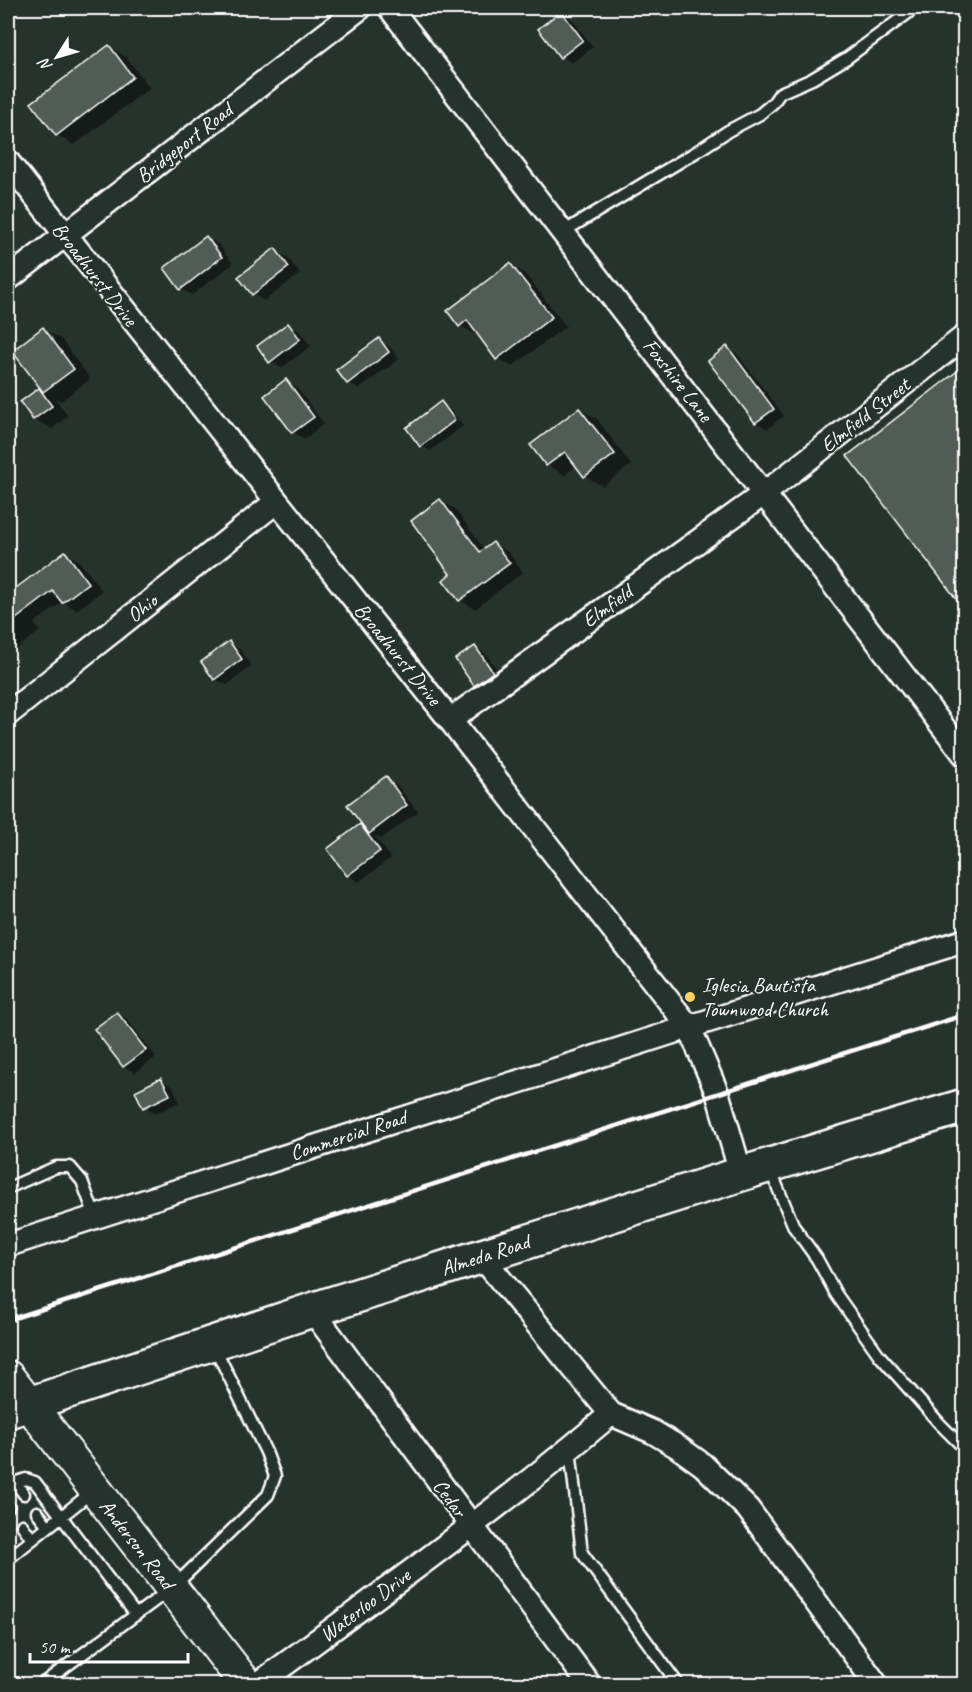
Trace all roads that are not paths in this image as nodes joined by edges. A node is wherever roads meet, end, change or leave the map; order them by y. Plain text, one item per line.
1 (360, 8) edge
2 (390, 8) edge
3 (915, 8) edge
4 (8, 162) edge
5 (563, 232) junction
6 (64, 235) junction
7 (8, 279) edge
8 (964, 337) edge
9 (765, 493) junction
10 (276, 502) junction
11 (8, 714) edge
12 (450, 720) junction
13 (964, 754) edge
14 (964, 941) edge
15 (688, 1027) junction
16 (964, 1106) edge
17 (754, 1170) junction
18 (8, 1188) edge
19 (95, 1216) junction
20 (8, 1243) edge
21 (481, 1256) junction
22 (312, 1310) junction
23 (213, 1343) junction
24 (8, 1377) edge
25 (18, 1408) edge
26 (611, 1414) junction
27 (964, 1448) edge
28 (570, 1449) junction
29 (11, 1484) edge
30 (95, 1489) junction
31 (24, 1494) dead end
32 (37, 1512) dead end
33 (61, 1516) junction
34 (22, 1525) dead end
35 (48, 1526) junction
36 (471, 1526) junction
37 (32, 1539) junction
38 (8, 1556) edge
39 (172, 1588) junction
40 (136, 1615) junction
41 (42, 1684) edge
42 (246, 1684) edge
43 (258, 1684) edge
44 (589, 1684) edge
45 (678, 1684) edge
46 (876, 1684) edge

1 - 6 street, Bridgeport Road
2 - 5 street, Foxshire Lane
3 - 5 lane
4 - 6 street, Broadhurst Drive
5 - 9 street, Foxshire Lane
6 - 7 street, Bridgeport Road
6 - 10 street, Broadhurst Drive
8 - 9 street, Elmfield Street
9 - 12 street, Elmfield
9 - 13 street, Foxshire Lane
10 - 11 street, Ohio
10 - 12 street, Broadhurst Drive
12 - 15 street, Broadhurst Drive
14 - 15 street, Commercial Road
15 - 17 street, Broadhurst Drive
15 - 19 street, Commercial Road
16 - 17 main road, Almeda Road
17 - 21 main road, Almeda Road
17 - 27 lane
18 - 19 lane
19 - 20 street, Commercial Road
21 - 22 main road, Almeda Road
21 - 26 street
22 - 23 main road, Almeda Road
22 - 36 street, Cedar
23 - 25 main road, Almeda Road
23 - 39 lane
24 - 25 street, Anderson Road
25 - 30 street, Anderson Road
26 - 28 street, Waterloo Drive
26 - 46 street
28 - 36 street, Waterloo Drive
28 - 45 lane
29 - 31 lane
29 - 33 lane
30 - 33 lane
30 - 39 street, Anderson Road
32 - 35 lane
33 - 35 lane
33 - 40 lane
34 - 37 lane
35 - 37 lane
36 - 43 street, Waterloo Drive
36 - 44 street, Cedar
37 - 38 lane
39 - 40 lane
39 - 42 street, Anderson Road
40 - 41 lane

